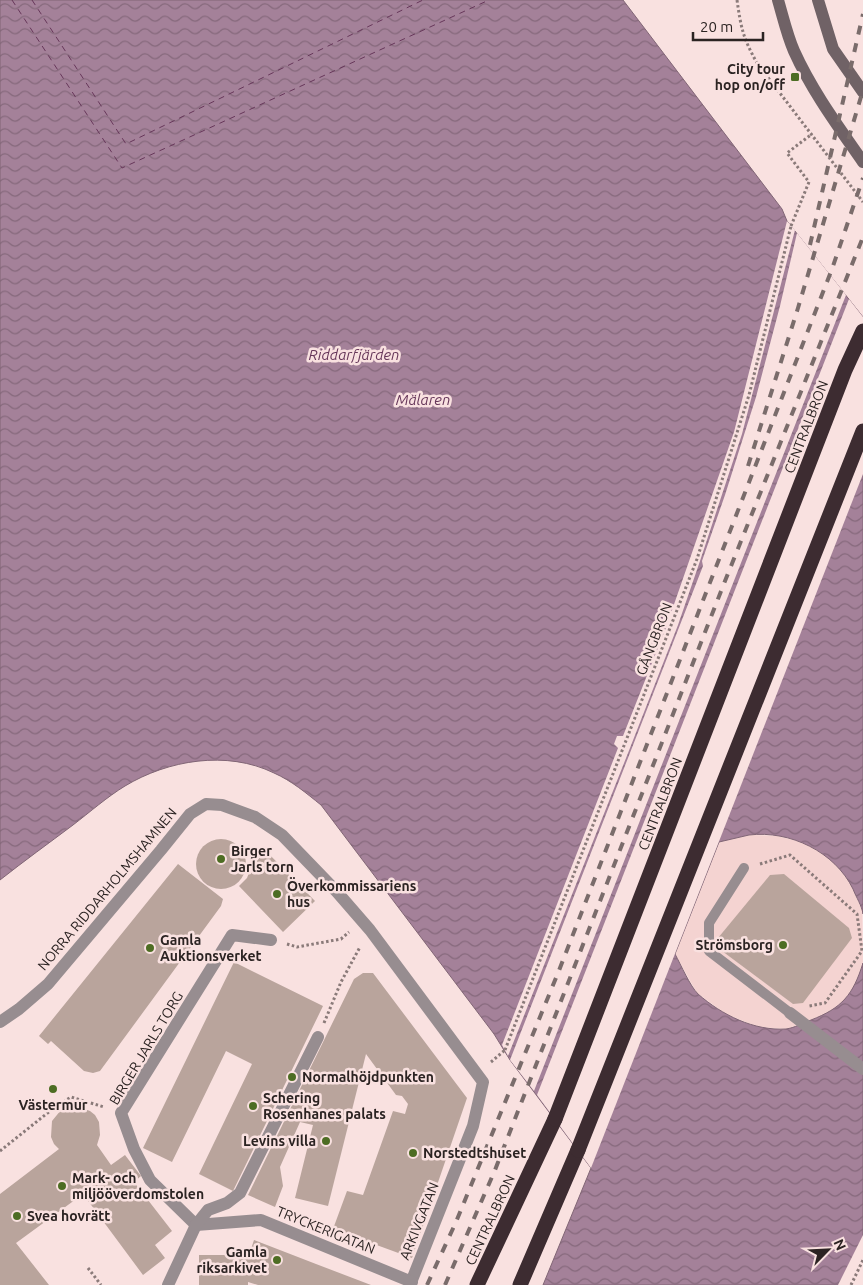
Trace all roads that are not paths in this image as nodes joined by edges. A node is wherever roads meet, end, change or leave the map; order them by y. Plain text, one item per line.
1 (778, 0) edge
2 (818, 0) edge
3 (863, 92) edge
4 (863, 162) edge
5 (863, 331) edge
6 (863, 431) edge
7 (744, 868) road end
8 (271, 940) dead end
9 (787, 1011) joint
10 (0, 1022) edge
11 (318, 1037) road end
12 (863, 1069) edge
13 (483, 1082) joint
14 (196, 1225) junction
15 (411, 1283) edge
16 (168, 1285) edge
17 (477, 1285) edge
18 (520, 1285) edge

1 - 4 street
2 - 3 street
5 - 17 highway, CENTRALBRON, bridge
6 - 18 highway, bridge
7 - 9 lane
8 - 14 street, BIRGER JARLS TORG
9 - 12 street
10 - 13 street, NORRA RIDDARHOLMSHAMNEN
11 - 14 street
13 - 15 street, ARKIVGATAN
14 - 15 street, TRYCKERIGATAN
14 - 16 street

